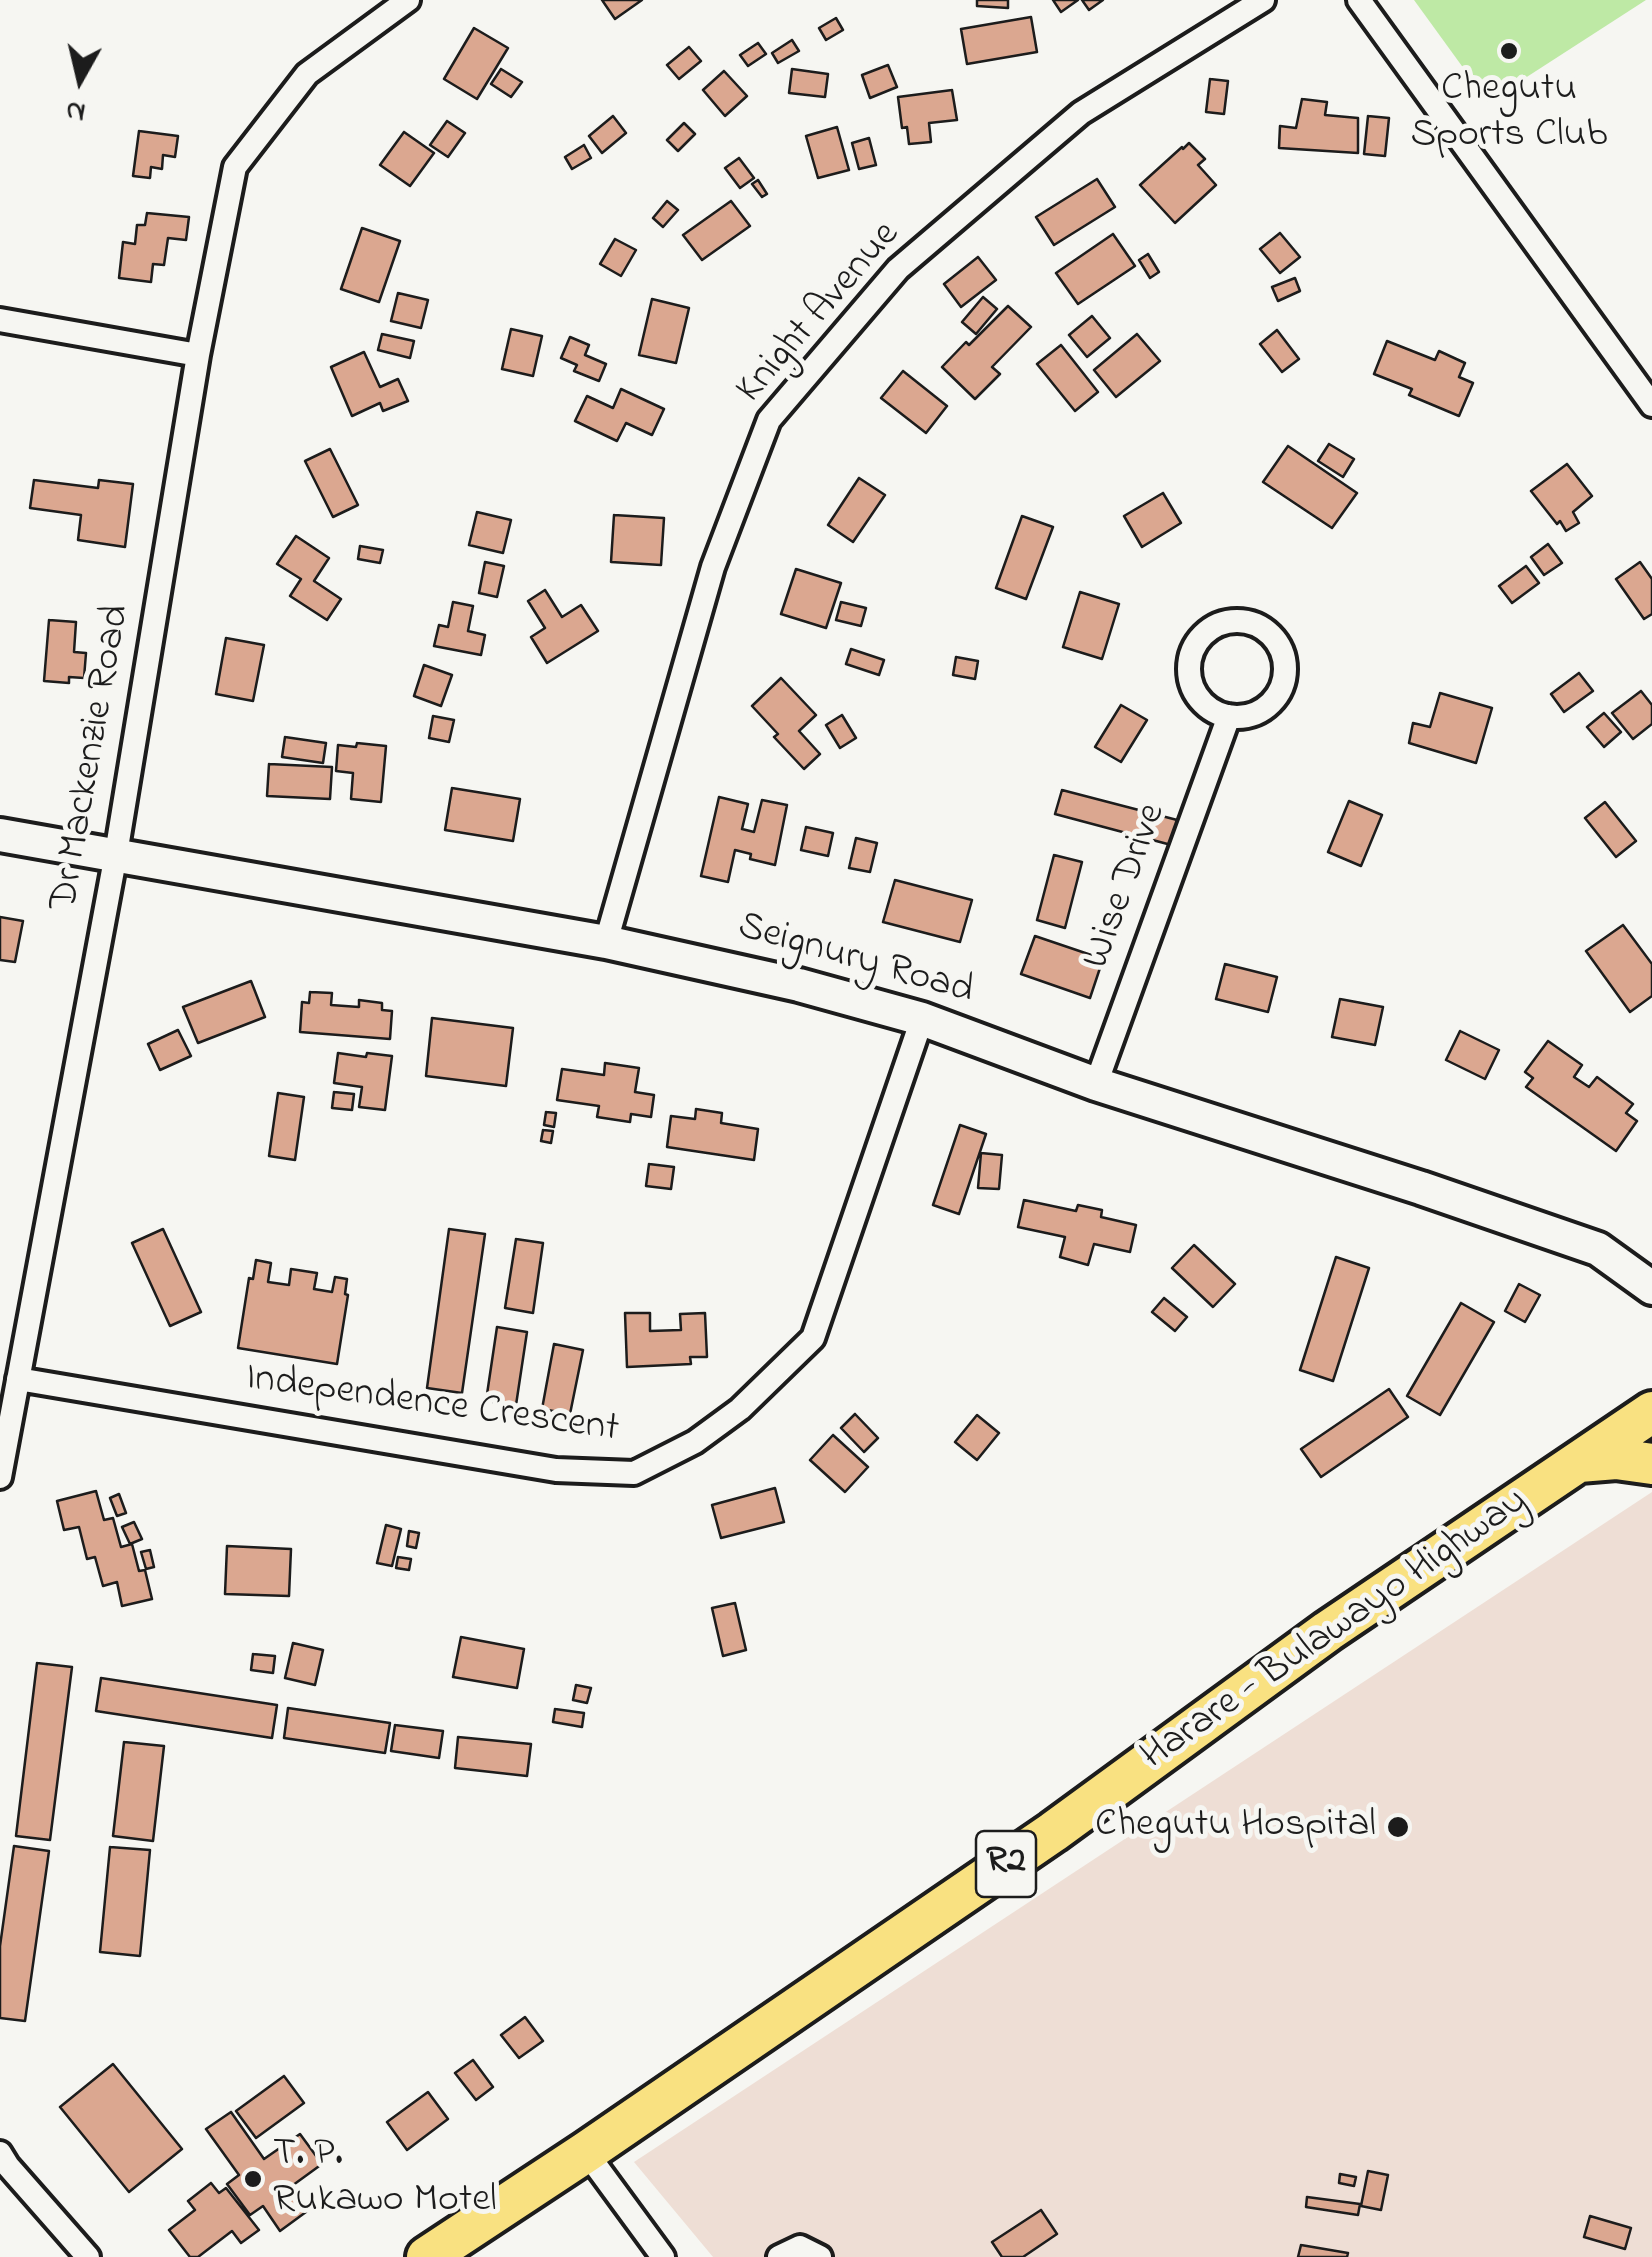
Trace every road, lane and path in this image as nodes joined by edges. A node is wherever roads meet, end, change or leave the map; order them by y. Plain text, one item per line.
1 (408, 0) edge
2 (1264, 0) edge
3 (1359, 0) edge
4 (0, 320) edge
5 (198, 355) junction
6 (1652, 405) edge
7 (1228, 716) junction
8 (0, 835) edge
9 (116, 854) junction
10 (606, 942) junction
11 (922, 1018) junction
12 (1096, 1084) junction
13 (1652, 1288) edge
14 (18, 1379) junction
15 (1652, 1412) edge
16 (1579, 1462) junction
17 (1652, 1464) edge
18 (0, 1477) edge
19 (586, 2152) junction
20 (3, 2163) edge
21 (88, 2257) edge
22 (428, 2257) edge
23 (664, 2257) edge
24 (779, 2257) edge
25 (820, 2257) edge

1 - 5 street, Dr Mackenzie Road
2 - 10 street, Knight Avenue
3 - 6 street
4 - 5 street
5 - 9 street, Dr Mackenzie Road
7 - 7 street
7 - 12 street, Wise Drive
8 - 9 main road, Seignury Road
9 - 10 main road, Seignury Road
9 - 14 street, Dr Mackenzie Road
10 - 11 main road, Seignury Road
11 - 12 main road, Seignury Road
11 - 14 street, Independence Crescent
12 - 13 main road, Seignury Road
14 - 18 street, Dr Mackenzie Road
15 - 16 highway, Harare - Bulawayo Highway / R2
16 - 17 highway
16 - 19 highway, Harare - Bulawayo Highway / R2
19 - 22 highway, Harare - Bulawayo Highway / R2
19 - 23 street
20 - 21 street
24 - 25 street

